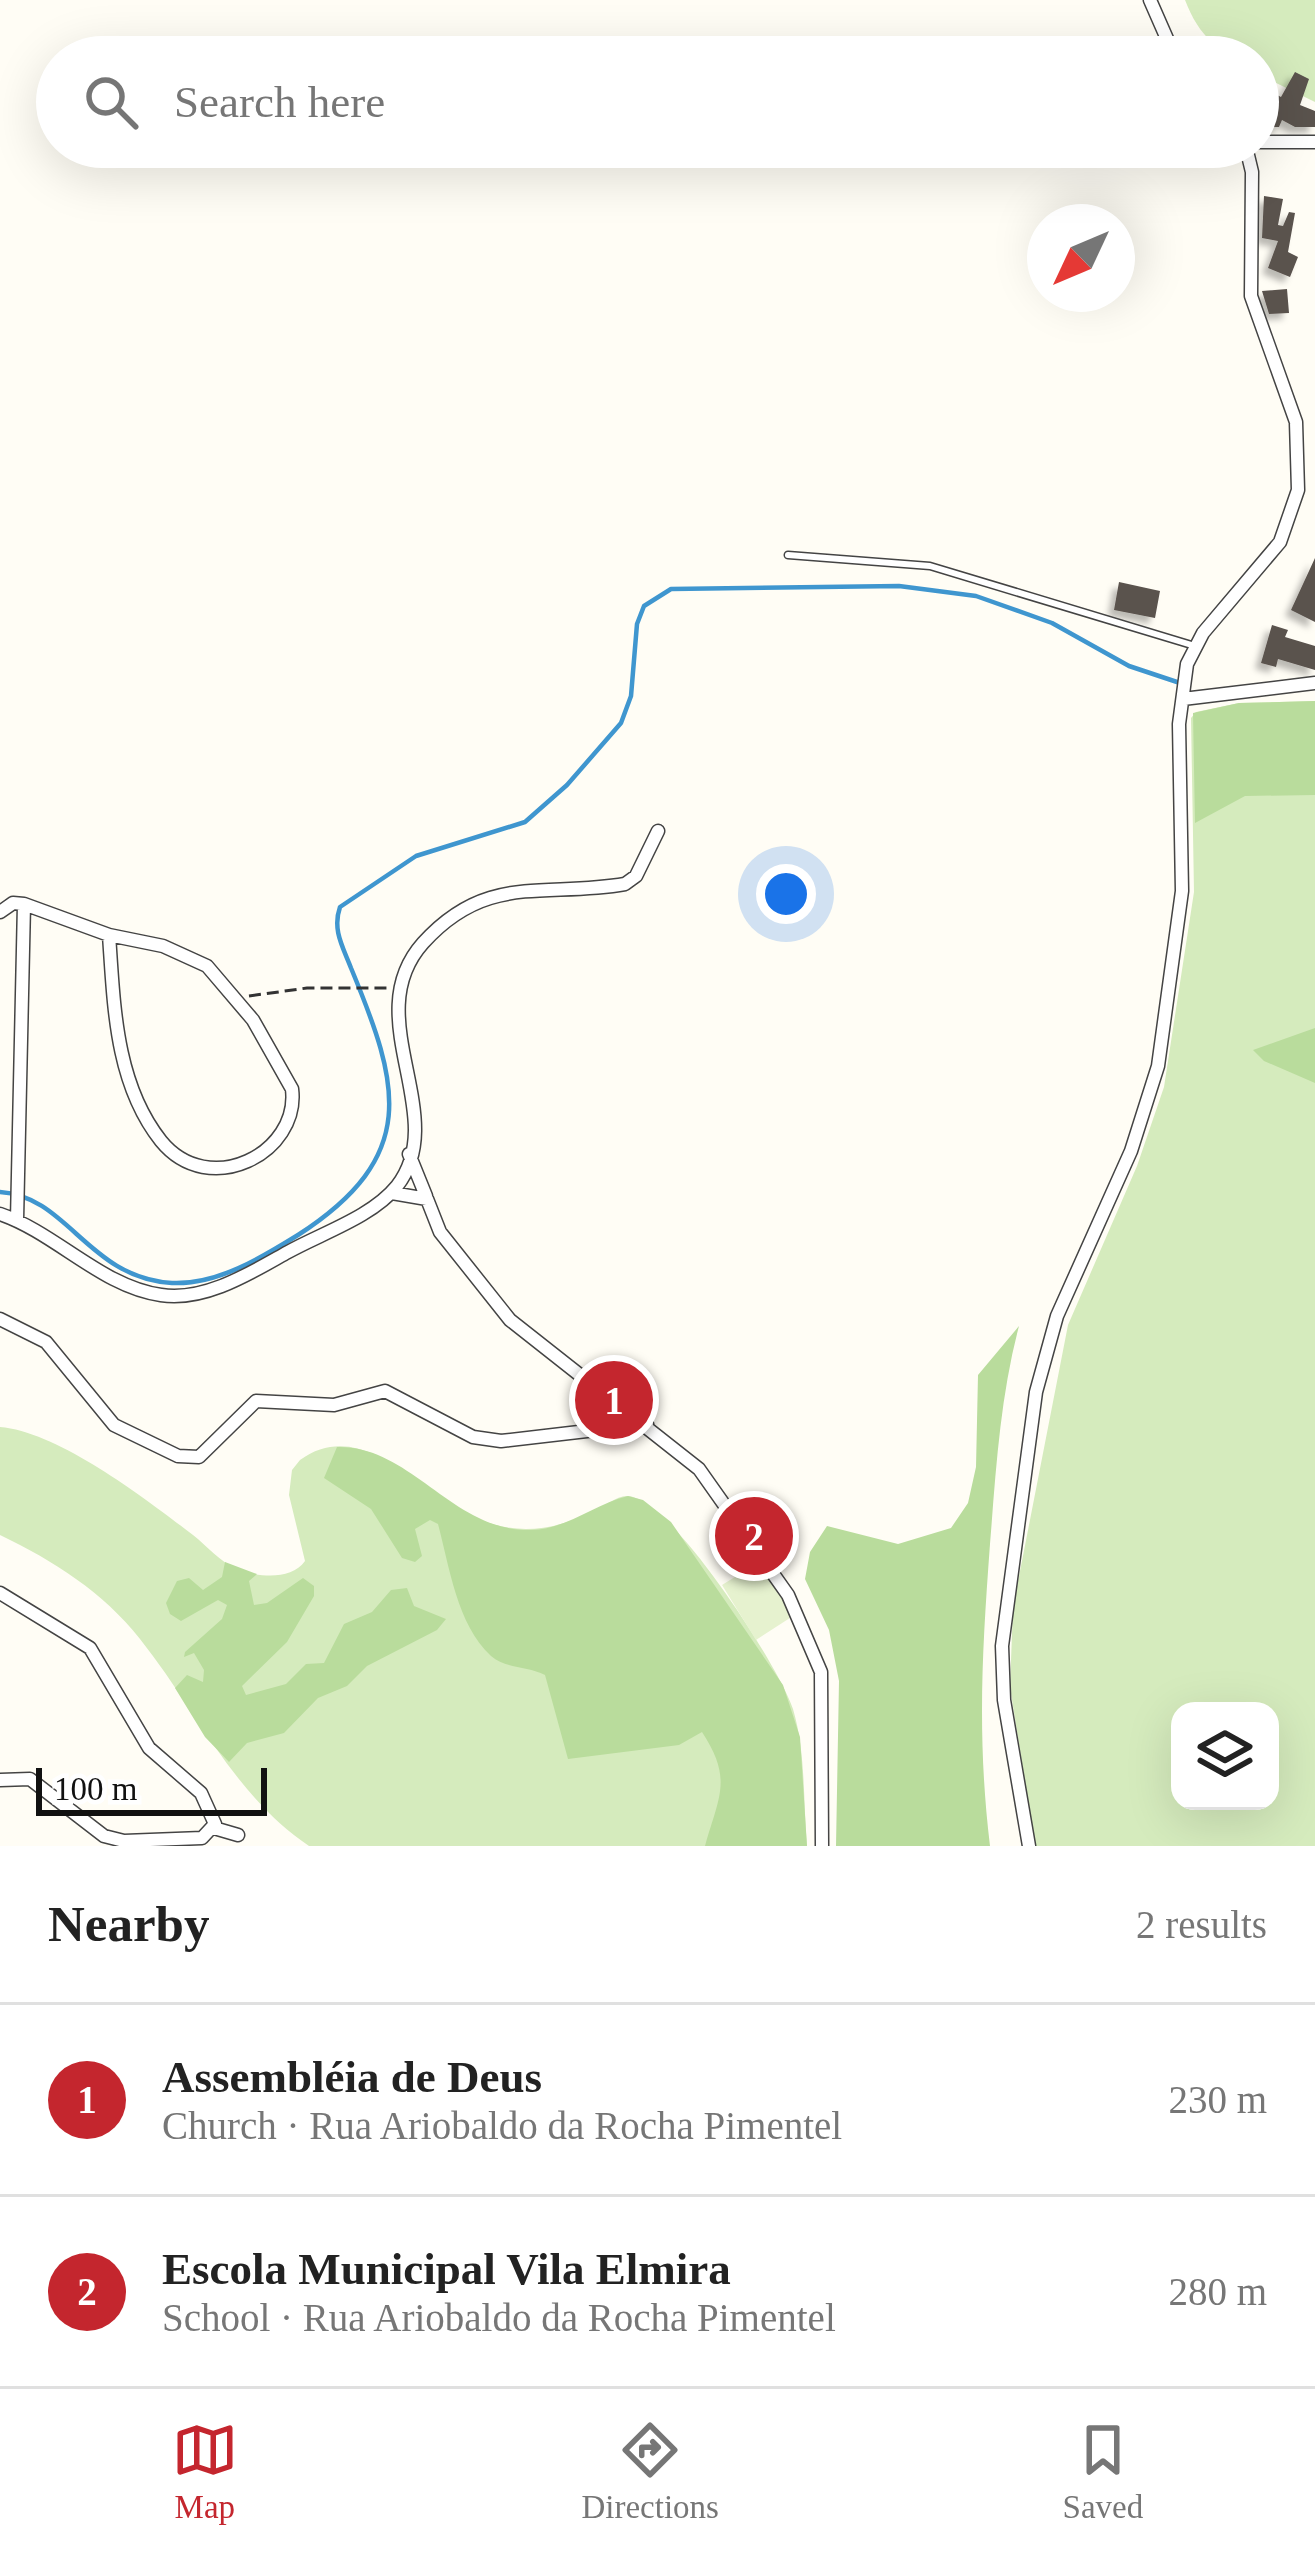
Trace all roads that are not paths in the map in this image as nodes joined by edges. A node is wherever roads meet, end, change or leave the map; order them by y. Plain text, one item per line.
1 (1150, 0) edge
2 (1166, 36) edge
3 (1279, 142) edge
4 (1315, 142) edge
5 (1251, 168) edge
6 (788, 555) dead end
7 (1195, 646) junction
8 (1315, 683) edge
9 (1183, 700) junction
10 (658, 831) dead end
11 (24, 904) junction
12 (0, 912) edge
13 (109, 935) junction
14 (409, 1153) junction
15 (387, 1196) junction
16 (432, 1205) junction
17 (0, 1214) edge
18 (17, 1220) junction
19 (0, 1318) edge
20 (648, 1424) junction
21 (0, 1593) edge
22 (0, 1780) edge
23 (214, 1828) junction
24 (238, 1835) dead end
25 (822, 1846) edge
26 (1029, 1846) edge

1 - 2 street
3 - 4 street
5 - 7 street
6 - 7 lane
7 - 9 street
8 - 9 street
9 - 26 street
10 - 14 street
11 - 12 street
11 - 13 street
11 - 18 street
13 - 13 street
14 - 15 street
14 - 16 street
15 - 16 street
15 - 18 street
16 - 20 street
17 - 18 street
19 - 20 street
20 - 25 street
21 - 23 street
22 - 23 street
23 - 24 street

